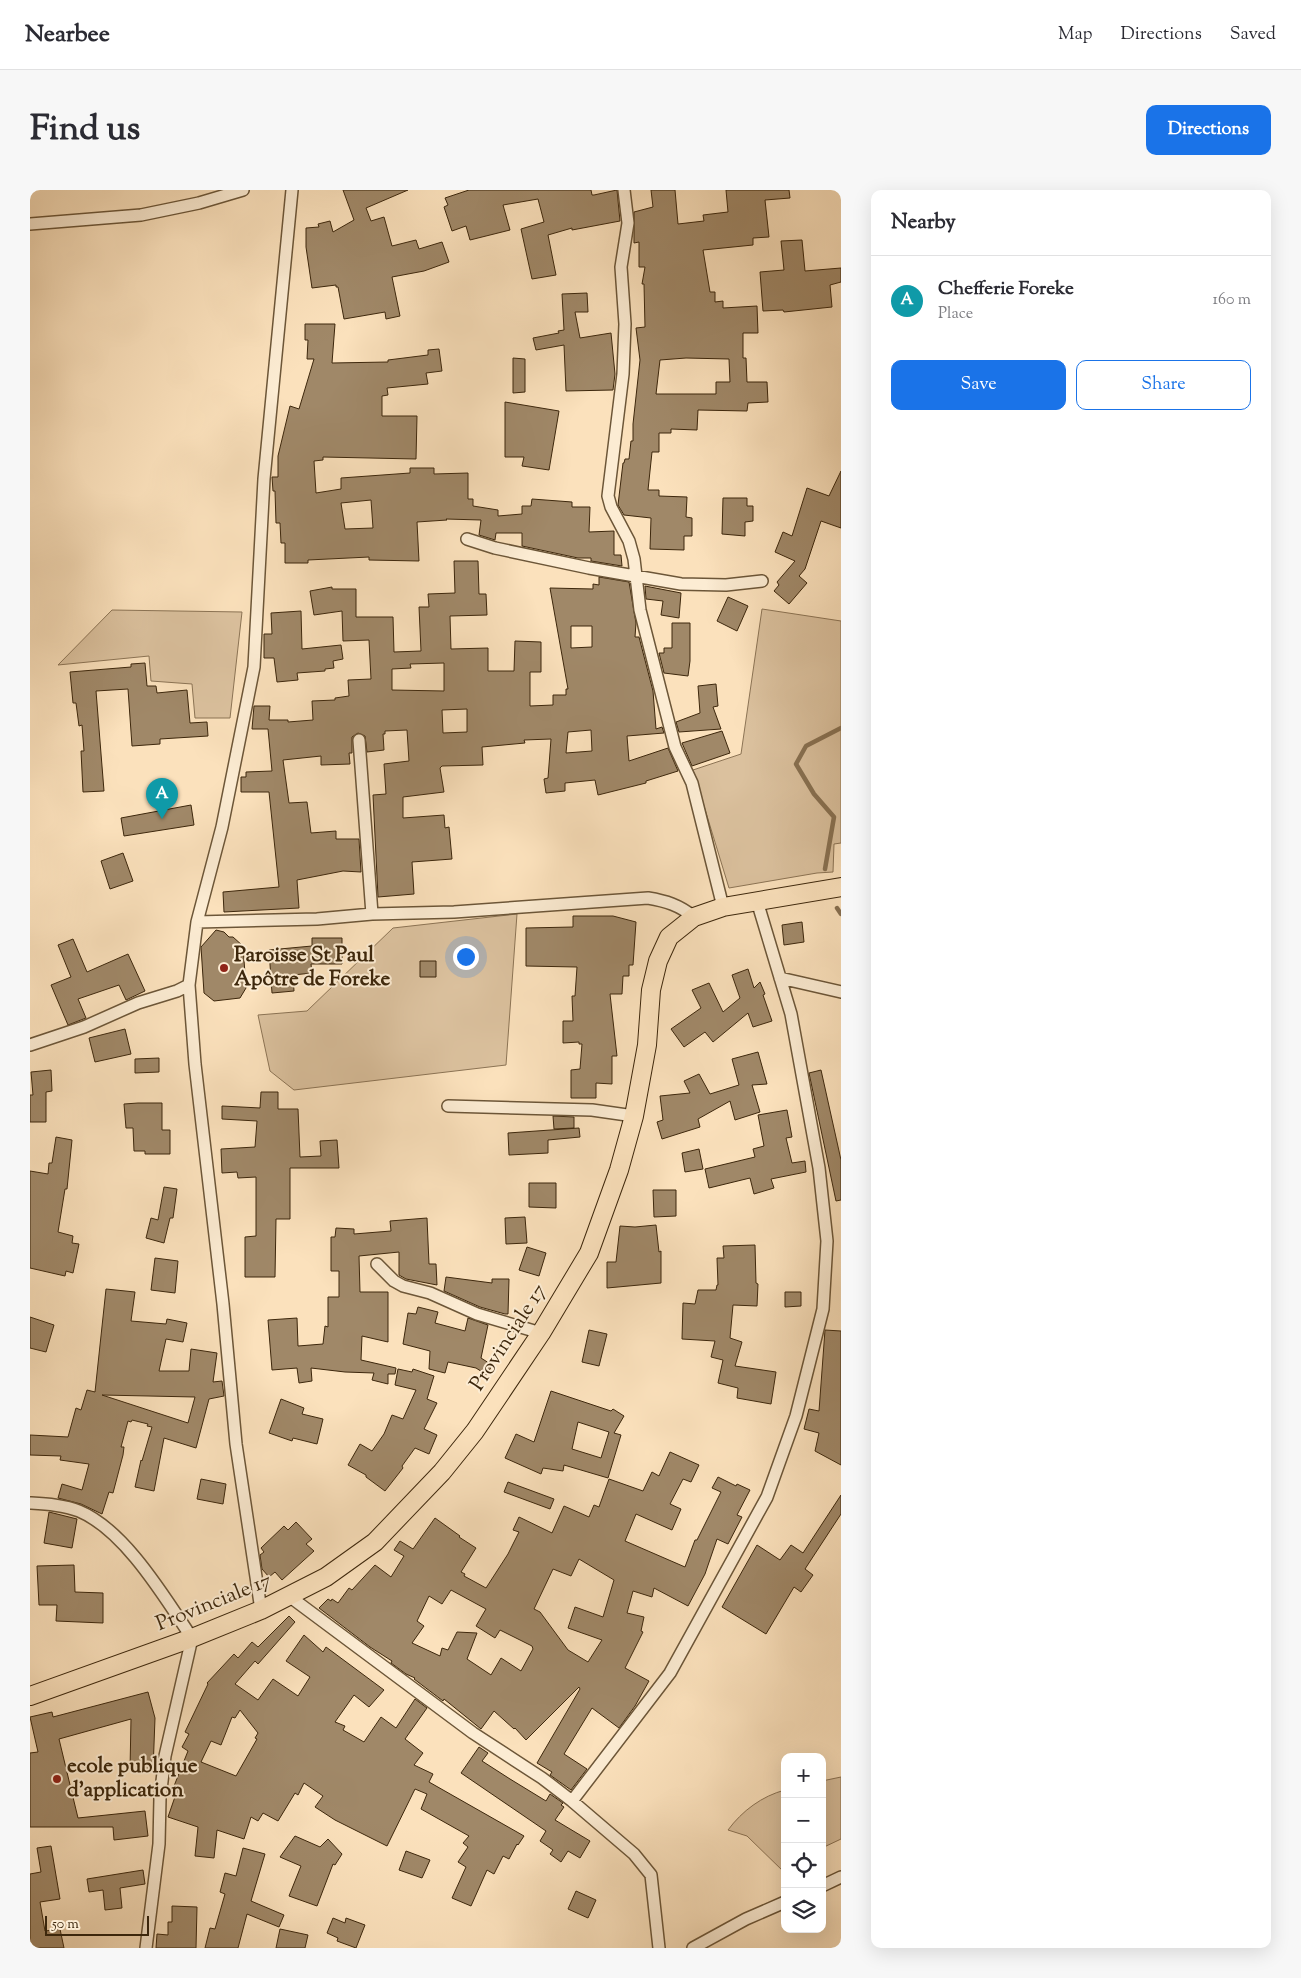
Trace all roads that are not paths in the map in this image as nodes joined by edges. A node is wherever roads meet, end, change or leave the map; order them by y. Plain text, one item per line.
1 (243, 190) edge
2 (292, 190) edge
3 (624, 190) edge
4 (30, 224) edge
5 (466, 539) dead end
6 (636, 576) junction
7 (762, 581) dead end
8 (359, 740) dead end
9 (841, 887) edge
10 (756, 901) junction
11 (723, 907) junction
12 (372, 914) junction
13 (694, 918) junction
14 (198, 922) junction
15 (780, 978) junction
16 (189, 985) junction
17 (841, 992) edge
18 (30, 1045) edge
19 (448, 1106) dead end
20 (634, 1116) junction
21 (377, 1264) dead end
22 (541, 1333) junction
23 (30, 1503) edge
24 (289, 1596) junction
25 (261, 1610) junction
26 (192, 1638) junction
27 (30, 1696) edge
28 (572, 1801) junction
29 (841, 1877) edge
30 (826, 1884) edge
31 (781, 1904) edge
32 (146, 1948) edge
33 (659, 1948) edge
34 (693, 1948) edge

1 - 4 street
2 - 14 street
3 - 6 street
5 - 6 street
6 - 7 street
6 - 11 street
8 - 12 street
9 - 10 main road, Provinciale 17
10 - 11 main road, Provinciale 17
10 - 15 street
11 - 13 main road, Provinciale 17
12 - 13 street
12 - 14 street
13 - 20 main road, Provinciale 17
14 - 16 street
15 - 17 street
15 - 28 street
16 - 18 street
16 - 25 street
19 - 20 street
20 - 22 main road, Provinciale 17
21 - 22 street
22 - 24 main road, Provinciale 17
23 - 26 street
24 - 25 main road, Provinciale 17
24 - 28 street
25 - 26 main road, Provinciale 17
26 - 27 main road, Provinciale 17
26 - 32 street
28 - 33 street
29 - 30 street
31 - 34 street

